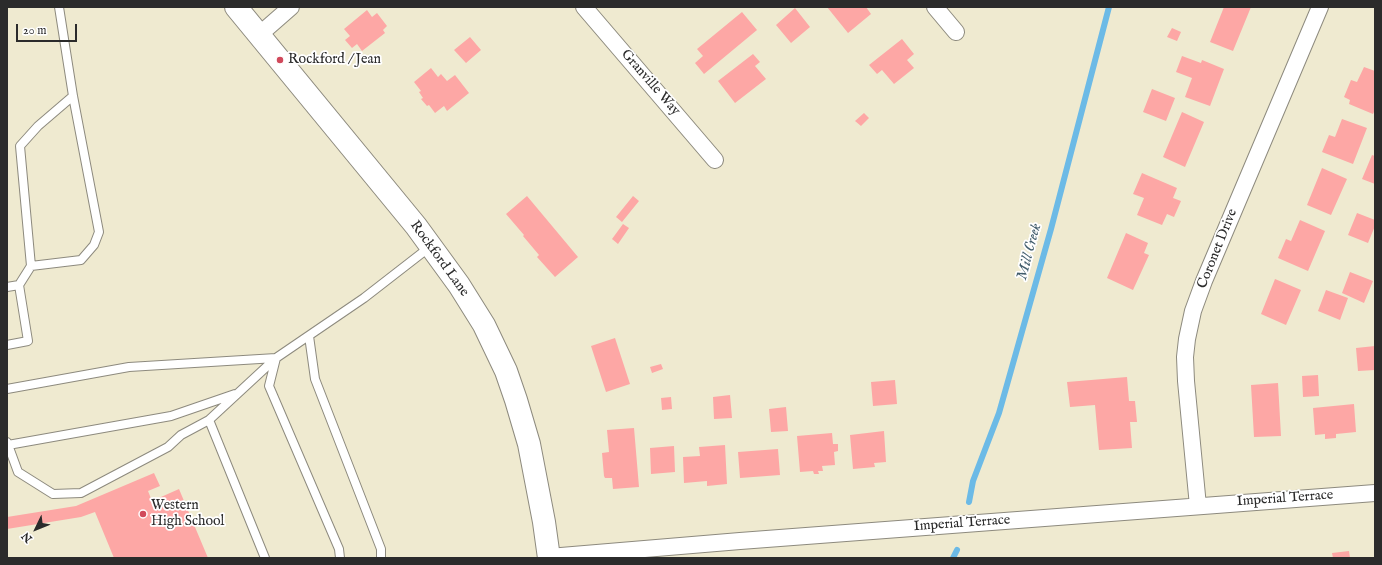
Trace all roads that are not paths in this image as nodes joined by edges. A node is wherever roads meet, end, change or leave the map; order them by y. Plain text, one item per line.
1 (60, 7) edge
2 (236, 7) edge
3 (291, 7) edge
4 (584, 7) edge
5 (935, 7) edge
6 (1320, 7) edge
7 (956, 32) dead end
8 (259, 35) junction
9 (73, 96) junction
10 (715, 160) dead end
11 (431, 246) junction
12 (31, 266) junction
13 (19, 285) junction
14 (7, 287) edge
15 (309, 336) junction
16 (7, 345) edge
17 (276, 358) junction
18 (7, 389) edge
19 (238, 393) junction
20 (209, 420) junction
21 (8, 444) edge
22 (1375, 493) edge
23 (1198, 506) junction
24 (549, 557) edge
25 (265, 558) edge
26 (340, 558) edge
27 (381, 558) edge

1 - 9 lane
2 - 8 main road, Rockford Lane
3 - 8 street
4 - 10 street, Granville Way
5 - 7 street
6 - 23 street, Coronet Drive
8 - 11 main road, Rockford Lane
9 - 12 lane
9 - 12 lane
11 - 15 lane
11 - 24 main road, Rockford Lane
12 - 13 lane
13 - 14 lane
13 - 16 lane
15 - 17 lane
15 - 27 lane
17 - 18 lane
17 - 19 lane
17 - 26 lane
19 - 20 lane
19 - 21 lane
20 - 21 lane
20 - 25 lane
22 - 23 street, Imperial Terrace
23 - 24 street, Imperial Terrace

